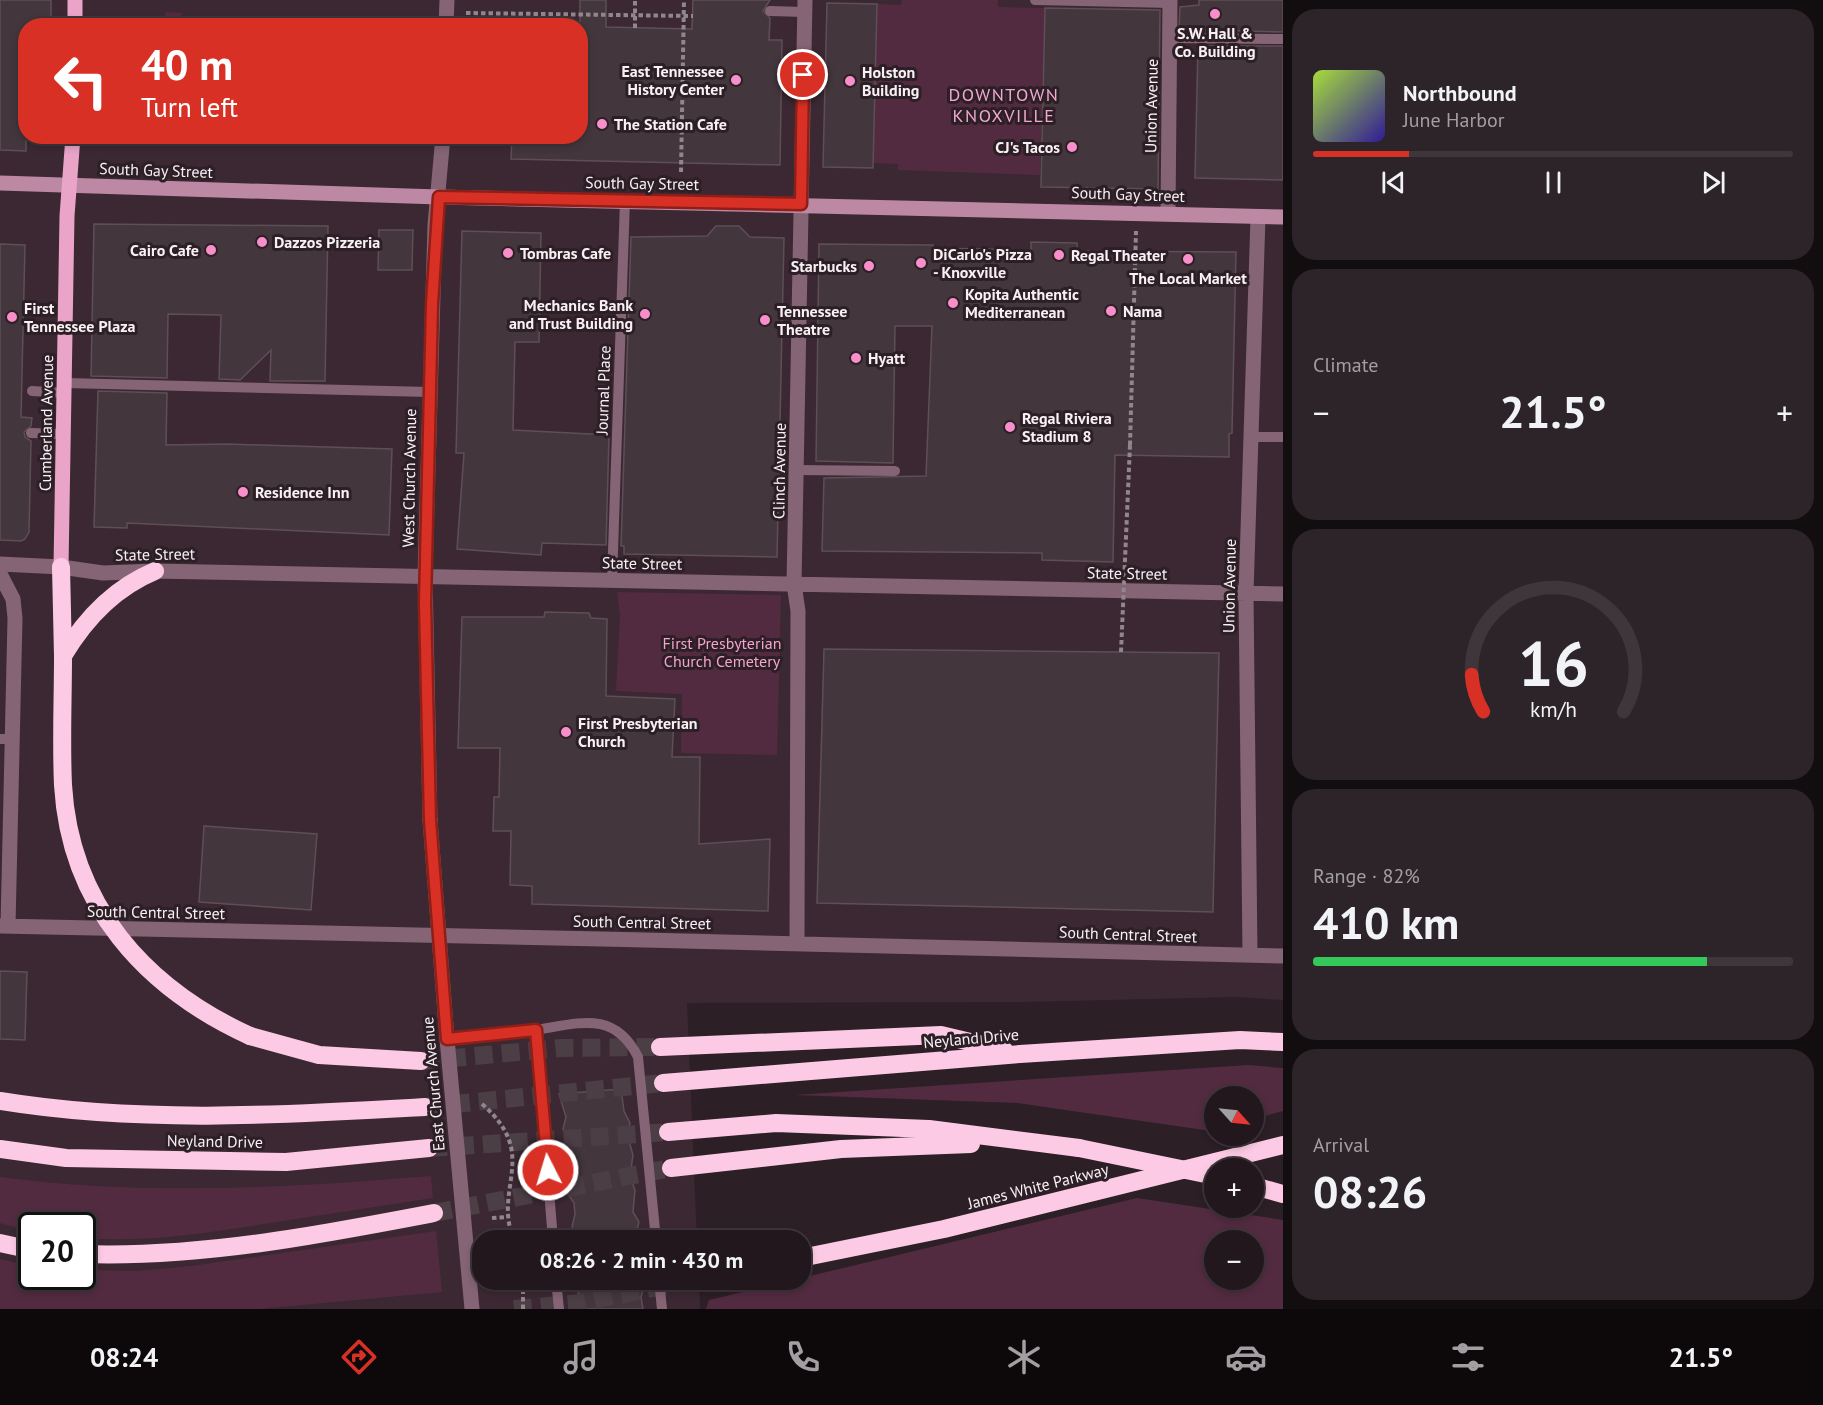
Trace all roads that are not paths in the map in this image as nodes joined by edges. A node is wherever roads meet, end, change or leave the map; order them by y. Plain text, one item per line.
1 (75, 0) edge
2 (447, 0) edge
3 (1035, 0) edge
4 (1170, 2) edge
5 (804, 6) edge
6 (770, 11) dead end
7 (75, 18) edge
8 (446, 18) edge
9 (1170, 39) junction
10 (1283, 39) edge
11 (73, 144) edge
12 (442, 144) edge
13 (0, 183) edge
14 (70, 185) junction
15 (439, 197) junction
16 (625, 200) junction
17 (801, 204) junction
18 (1168, 213) junction
19 (1258, 217) junction
20 (1283, 217) edge
21 (64, 388) junction
22 (32, 391) dead end
23 (429, 392) junction
24 (31, 433) dead end
25 (63, 434) junction
26 (1252, 436) junction
27 (1283, 437) edge
28 (796, 470) junction
29 (895, 471) dead end
30 (0, 564) edge
31 (61, 567) junction
32 (154, 571) junction
33 (0, 573) edge
34 (425, 576) junction
35 (612, 580) junction
36 (794, 584) junction
37 (1246, 593) junction
38 (1283, 594) edge
39 (63, 657) junction
40 (7, 739) edge
41 (430, 820) joint
42 (5, 866) edge
43 (4, 926) edge
44 (797, 942) junction
45 (1250, 955) junction
46 (1283, 956) edge
47 (536, 1030) junction
48 (447, 1039) junction
49 (1283, 1042) edge
50 (660, 1047) tunnel mouth
51 (1020, 1054) junction
52 (421, 1061) tunnel mouth
53 (663, 1083) tunnel mouth
54 (0, 1101) edge
55 (425, 1107) tunnel mouth
56 (668, 1132) tunnel mouth
57 (1020, 1142) junction
58 (1283, 1145) edge
59 (0, 1149) edge
60 (429, 1149) tunnel mouth
61 (671, 1168) tunnel mouth
62 (1204, 1174) edge
63 (434, 1213) tunnel mouth
64 (552, 1230) edge
65 (655, 1230) edge
66 (0, 1243) edge
67 (18, 1247) edge
68 (96, 1255) edge
69 (811, 1256) edge
70 (557, 1290) edge
71 (660, 1290) edge
72 (472, 1309) edge
73 (559, 1309) edge
74 (662, 1309) edge

1 - 7 main road
2 - 8 street
3 - 4 lane
4 - 9 street, Union Avenue
5 - 6 lane
5 - 17 street, Clinch Avenue
9 - 10 lane
9 - 18 street, Union Avenue
11 - 14 main road, Cumberland Avenue
12 - 15 street, West Church Avenue
13 - 14 main road, South Gay Street
14 - 15 main road, South Gay Street
14 - 21 main road, Cumberland Avenue
15 - 16 main road, South Gay Street
15 - 23 street, West Church Avenue
16 - 17 main road, South Gay Street
16 - 35 lane, Journal Place
17 - 18 main road, South Gay Street
17 - 28 street, Clinch Avenue
18 - 19 main road, South Gay Street
19 - 20 main road, South Gay Street
19 - 26 street, Union Avenue
21 - 22 lane
21 - 23 lane
21 - 25 main road, Cumberland Avenue
23 - 34 street, West Church Avenue
24 - 25 lane
25 - 31 main road, Cumberland Avenue
26 - 27 lane
26 - 37 street, Union Avenue
28 - 29 lane
28 - 36 street, Clinch Avenue
30 - 31 street, State Street
31 - 32 street, State Street
31 - 39 highway
32 - 34 street, State Street
32 - 39 highway
33 - 40 street
34 - 35 street, State Street
34 - 41 street, West Church Avenue
35 - 36 street, State Street
36 - 37 street, State Street
36 - 44 street, Clinch Avenue
37 - 38 street, State Street
37 - 45 street, Union Avenue
39 - 52 highway, bridge
40 - 42 street
41 - 48 street, East Church Avenue, bridge
42 - 43 street
43 - 44 street, South Central Street
44 - 45 street, South Central Street
45 - 46 street, South Central Street
47 - 48 lane
47 - 64 lane, bridge
47 - 65 lane, bridge
48 - 72 street, East Church Avenue, bridge
49 - 51 highway, Neyland Drive
50 - 51 highway
51 - 53 highway, Neyland Drive
54 - 55 highway, Neyland Drive
56 - 57 highway
57 - 61 highway
57 - 62 highway, bridge
58 - 69 highway, James White Parkway
59 - 60 highway, Neyland Drive
63 - 68 highway
66 - 67 highway
70 - 73 lane, bridge
71 - 74 lane, bridge

